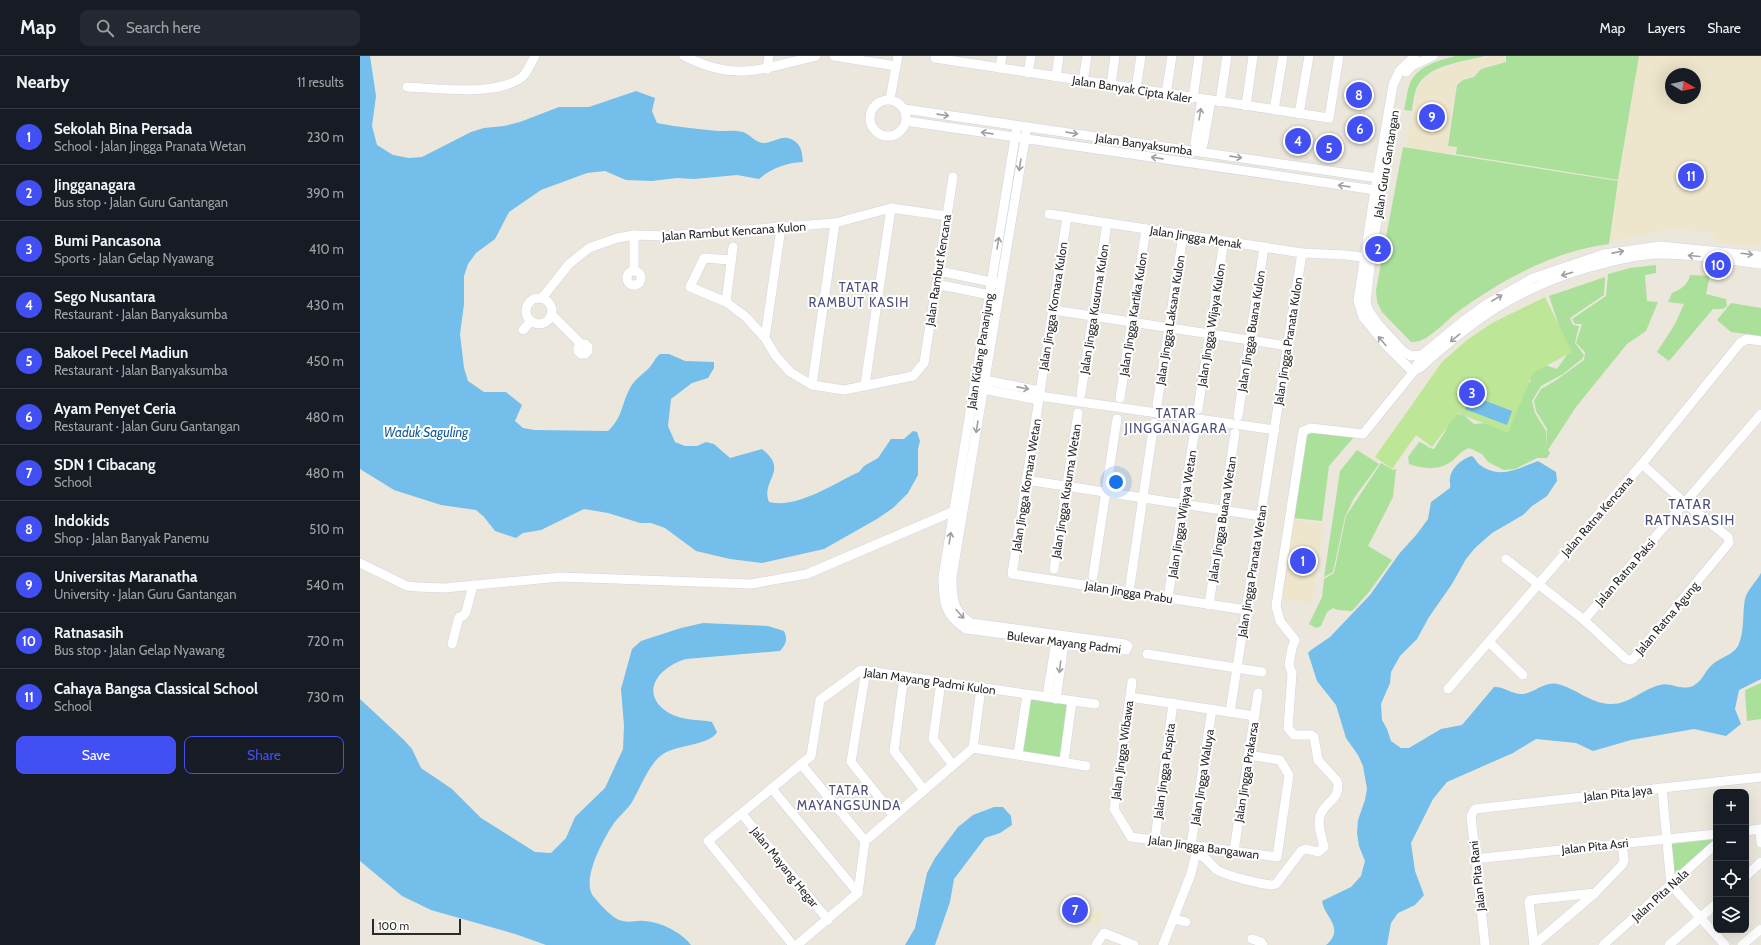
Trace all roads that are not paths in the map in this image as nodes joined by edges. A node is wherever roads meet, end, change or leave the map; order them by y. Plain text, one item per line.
1 (535, 56) edge
2 (684, 56) edge
3 (769, 56) edge
4 (816, 56) edge
5 (834, 56) edge
6 (898, 56) edge
7 (1002, 56) edge
8 (1031, 56) edge
9 (1059, 56) edge
10 (1087, 56) edge
11 (1115, 56) edge
12 (1142, 56) edge
13 (1172, 56) edge
14 (1199, 56) edge
15 (1227, 56) edge
16 (1253, 56) edge
17 (1283, 56) edge
18 (1309, 56) edge
19 (1339, 56) edge
20 (1415, 56) edge
21 (1427, 57) edge
22 (935, 58) dead end
23 (947, 58) edge
24 (706, 60) edge
25 (974, 60) edge
26 (896, 66) junction
27 (1000, 68) junction
28 (767, 69) junction
29 (1028, 73) junction
30 (1056, 77) junction
31 (1083, 81) junction
32 (1111, 85) junction
33 (407, 88) dead end
34 (1136, 89) junction
35 (1166, 94) junction
36 (890, 99) junction
37 (1207, 100) junction
38 (1246, 106) junction
39 (904, 109) junction
40 (1274, 110) junction
41 (1300, 114) junction
42 (906, 121) junction
43 (1017, 126) junction
44 (1027, 127) junction
45 (1020, 138) junction
46 (1198, 151) junction
47 (953, 177) dead end
48 (1381, 178) junction
49 (1379, 191) junction
50 (891, 208) junction
51 (1049, 214) dead end
52 (947, 216) junction
53 (1067, 217) junction
54 (835, 223) junction
55 (1106, 223) junction
56 (781, 228) junction
57 (1146, 229) junction
58 (634, 235) junction
59 (1183, 235) junction
60 (1224, 241) junction
61 (733, 247) dead end
62 (1264, 247) junction
63 (1302, 253) junction
64 (1761, 256) edge
65 (1368, 258) junction
66 (731, 260) junction
67 (1761, 264) edge
68 (634, 270) dead end
69 (939, 272) junction
70 (996, 282) junction
71 (936, 284) junction
72 (994, 296) junction
73 (542, 298) junction
74 (726, 302) junction
75 (1053, 310) junction
76 (551, 314) junction
77 (1092, 316) junction
78 (531, 321) junction
79 (1132, 322) junction
80 (1169, 328) junction
81 (523, 330) dead end
82 (1209, 334) junction
83 (765, 338) junction
84 (1250, 340) junction
85 (1761, 341) edge
86 (581, 344) dead end
87 (1288, 346) junction
88 (1422, 355) junction
89 (1412, 369) junction
90 (979, 384) junction
91 (812, 385) junction
92 (865, 385) junction
93 (1081, 394) dead end
94 (1039, 396) junction
95 (1120, 398) dead end
96 (1157, 405) dead end
97 (1198, 409) dead end
98 (1078, 413) dead end
99 (1761, 414) edge
100 (1238, 416) dead end
101 (1117, 419) dead end
102 (1154, 423) dead end
103 (1195, 429) dead end
104 (1275, 430) junction
105 (1236, 433) dead end
106 (1642, 464) junction
107 (1026, 480) junction
108 (1067, 486) junction
109 (1106, 492) junction
110 (1143, 498) junction
111 (1685, 503) junction
112 (1183, 504) junction
113 (954, 511) junction
114 (1224, 511) junction
115 (1261, 516) junction
116 (1506, 559) dead end
117 (360, 563) edge
118 (1054, 569) dead end
119 (948, 573) junction
120 (1012, 574) joint
121 (1093, 576) dead end
122 (1539, 584) junction
123 (473, 585) junction
124 (1129, 592) junction
125 (1168, 598) junction
126 (1209, 604) junction
127 (1246, 610) junction
128 (1584, 620) junction
129 (1060, 638) junction
130 (1489, 642) junction
131 (452, 644) dead end
132 (1147, 654) dead end
133 (1237, 668) junction
134 (866, 670) junction
135 (1262, 672) dead end
136 (1522, 675) dead end
137 (904, 676) junction
138 (941, 682) junction
139 (1132, 682) dead end
140 (981, 688) junction
141 (1448, 689) dead end
142 (1258, 693) dead end
143 (1027, 695) junction
144 (1130, 697) junction
145 (1052, 698) junction
146 (1072, 701) junction
147 (1174, 703) junction
148 (1095, 704) dead end
149 (1212, 710) junction
150 (1230, 712) junction
151 (1255, 716) junction
152 (973, 748) junction
153 (1018, 754) junction
154 (1248, 755) junction
155 (1064, 761) junction
156 (801, 764) junction
157 (953, 765) junction
158 (1086, 766) dead end
159 (1761, 777) edge
160 (1662, 788) junction
161 (772, 790) junction
162 (924, 790) junction
163 (1475, 809) joint
164 (742, 814) junction
165 (894, 816) junction
166 (1760, 829) edge
167 (1749, 831) edge
168 (1713, 834) edge
169 (1131, 837) joint
170 (1155, 839) junction
171 (1667, 839) junction
172 (865, 841) junction
173 (1761, 843) edge
174 (1622, 844) junction
175 (1191, 845) junction
176 (1713, 847) edge
177 (1234, 851) junction
178 (1474, 859) junction
179 (1761, 862) edge
180 (1749, 873) edge
181 (1671, 886) junction
182 (1595, 892) junction
183 (858, 893) junction
184 (1713, 907) edge
185 (1701, 918) junction
186 (1174, 919) junction
187 (828, 920) junction
188 (1186, 922) dead end
189 (1761, 929) edge
190 (1252, 940) dead end
191 (793, 945) edge
192 (797, 945) edge
193 (1096, 945) edge
194 (1134, 945) edge
195 (1163, 945) edge
196 (1262, 945) edge
197 (1485, 945) edge
198 (1534, 945) edge
199 (1602, 945) edge
200 (1669, 945) edge
201 (1725, 945) edge
202 (1742, 945) edge

1 - 33 street
2 - 24 street
3 - 28 street
4 - 28 street
5 - 26 street
6 - 26 street
7 - 27 street
8 - 29 street
9 - 30 street
10 - 31 street
11 - 32 street
12 - 34 street
13 - 35 street
14 - 37 street
15 - 37 street
16 - 38 street
17 - 40 street
18 - 41 street
19 - 41 street, Jalan Banyak Cipta Kaler
20 - 48 street, Jalan Guru Gantangan
21 - 48 street, Jalan Guru Gantangan
22 - 23 street, Jalan Banyak Cipta Kaler
23 - 25 street, Jalan Banyak Cipta Kaler
24 - 28 street
25 - 27 street, Jalan Banyak Cipta Kaler
26 - 36 street
27 - 29 street, Jalan Banyak Cipta Kaler
29 - 30 street, Jalan Banyak Cipta Kaler
30 - 31 street, Jalan Banyak Cipta Kaler
31 - 32 street, Jalan Banyak Cipta Kaler
32 - 34 street, Jalan Banyak Cipta Kaler
34 - 35 street, Jalan Banyak Cipta Kaler
35 - 37 street, Jalan Banyak Cipta Kaler
36 - 39 street
36 - 42 street
37 - 38 street, Jalan Banyak Cipta Kaler
37 - 46 street
38 - 40 street, Jalan Banyak Cipta Kaler
39 - 42 street
39 -> 43 street, Jalan Banyaksumba
40 - 41 street, Jalan Banyak Cipta Kaler
45 -> 42 street, Jalan Banyaksumba
43 - 44 street, Jalan Banyaksumba
43 - 45 street, Jalan Kidang Pananjung
44 - 45 street, Jalan Kidang Pananjung
44 -> 46 street, Jalan Banyaksumba
49 -> 45 street, Jalan Banyaksumba
45 - 70 street, Jalan Kidang Pananjung
46 -> 48 street, Jalan Banyaksumba
47 - 52 street, Jalan Rambut Kencana
48 - 49 street, Jalan Guru Gantangan
49 - 65 street, Jalan Guru Gantangan
50 - 52 street, Jalan Rambut Kencana Kulon
50 - 54 street, Jalan Rambut Kencana Kulon
50 - 92 street
51 - 53 street, Jalan Jingga Menak
52 - 69 street, Jalan Rambut Kencana
53 - 55 street, Jalan Jingga Menak
53 - 75 street, Jalan Jingga Komara Kulon
54 - 56 street, Jalan Rambut Kencana Kulon
54 - 91 street
55 - 57 street, Jalan Jingga Menak
55 - 77 street, Jalan Jingga Kusuma Kulon
56 - 58 street, Jalan Rambut Kencana Kulon
56 - 83 street
57 - 59 street, Jalan Jingga Menak
57 - 79 street, Jalan Jingga Kartika Kulon
58 - 68 street
58 - 73 street, Jalan Rambut Kencana Kulon
59 - 60 street, Jalan Jingga Menak
59 - 80 street, Jalan Jingga Laksana Kulon
60 - 62 street, Jalan Jingga Menak
60 - 82 street, Jalan Jingga Wijaya Kulon
61 - 66 street
62 - 63 street, Jalan Jingga Menak
62 - 84 street, Jalan Jingga Buana Kulon
63 - 65 street, Jalan Jingga Menak
63 - 87 street, Jalan Jingga Pranata Kulon
88 -> 64 street
65 - 88 street, Jalan Guru Gantangan
89 -> 65 street, Jalan Guru Gantangan
66 - 74 street
66 - 74 street
67 -> 89 street
69 - 70 street
69 - 71 street, Jalan Rambut Kencana
70 - 72 street, Jalan Kidang Pananjung
71 - 72 street
71 - 92 street, Jalan Rambut Kencana
72 - 90 street, Jalan Kidang Pananjung
73 - 76 street
73 - 78 street
74 - 83 street
75 - 77 street
75 - 94 street, Jalan Jingga Komara Kulon
76 - 78 street
76 - 86 street
77 - 79 street
77 - 93 street, Jalan Jingga Kusuma Kulon
78 - 81 street
79 - 80 street
79 - 95 street, Jalan Jingga Kartika Kulon
80 - 82 street
80 - 96 street, Jalan Jingga Laksana Kulon
82 - 84 street
82 - 97 street, Jalan Jingga Wijaya Kulon
83 - 91 street
84 - 87 street
84 - 100 street, Jalan Jingga Buana Kulon
85 - 106 street, Jalan Ratna Kencana
87 - 104 street, Jalan Jingga Pranata Kulon
88 - 89 street
89 - 186 street
90 - 94 street
90 - 113 street, Jalan Kidang Pananjung
90 -> 119 street, Jalan Kidang Pananjung
91 - 92 street
94 - 104 street
94 - 107 street, Jalan Jingga Komara Wetan
98 - 108 street, Jalan Jingga Kusuma Wetan
99 - 111 street, Jalan Ratna Paksi
101 - 109 street
102 - 110 street
103 - 112 street, Jalan Jingga Wijaya Wetan
104 - 115 street, Jalan Jingga Pranata Wetan
105 - 114 street, Jalan Jingga Buana Wetan
106 - 111 street, Jalan Ratna Agung
106 - 122 street, Jalan Ratna Kencana
107 - 108 street
107 - 120 street, Jalan Jingga Komara Wetan
108 - 109 street
108 - 118 street, Jalan Jingga Kusuma Wetan
109 - 110 street
109 - 121 street
110 - 112 street
110 - 124 street
111 - 128 street, Jalan Ratna Paksi
111 - 128 street, Jalan Ratna Agung
112 - 114 street
112 - 125 street, Jalan Jingga Wijaya Wetan
119 -> 113 street, Jalan Kidang Pananjung
113 - 123 street
114 - 115 street
114 - 126 street, Jalan Jingga Buana Wetan
115 - 127 street, Jalan Jingga Pranata Wetan
116 - 122 street, Jalan Ratna Agung
117 - 123 street
119 - 129 street, Bulevar Mayang Padmi
120 - 124 street, Jalan Jingga Prabu
122 - 128 street, Jalan Ratna Agung
122 - 130 street, Jalan Ratna Kencana
123 - 131 street
124 - 125 street, Jalan Jingga Prabu
125 - 126 street, Jalan Jingga Prabu
126 - 127 street, Jalan Jingga Prabu
127 - 133 street, Jalan Jingga Pranata Wetan
129 - 129 street, Bulevar Mayang Padmi
129 - 145 street
130 - 136 street
130 - 141 street, Jalan Ratna Kencana
132 - 133 street
133 - 135 street
133 - 150 street, Jalan Jingga Pranata Wetan
134 - 137 street, Jalan Mayang Padmi Kulon
134 - 156 street, Jalan Mayang Padmi Kulon
134 - 165 street
137 - 138 street, Jalan Mayang Padmi Kulon
137 - 162 street
138 - 140 street, Jalan Mayang Padmi Kulon
138 - 157 street
139 - 144 street, Jalan Jingga Wibawa
140 - 143 street, Jalan Mayang Padmi Kulon
140 - 152 street
142 - 151 street, Jalan Jingga Prakarsa
143 - 145 street, Jalan Mayang Padmi Kulon
143 - 153 street
144 - 147 street
144 - 169 street, Jalan Jingga Wibawa
145 - 146 street, Jalan Mayang Padmi Kulon
146 - 148 street, Jalan Mayang Padmi Kulon
146 - 155 street
147 - 149 street
147 - 170 street, Jalan Jingga Puspita
149 - 150 street
149 - 175 street, Jalan Jingga Waluya
150 - 151 street
151 - 154 street, Jalan Jingga Prakarsa
152 - 153 street
152 - 157 street
153 - 155 street
154 - 177 street, Jalan Jingga Prakarsa
154 - 177 street, Jalan Jingga Bangawan
155 - 158 street
156 - 161 street, Jalan Mayang Padmi Kulon
156 - 172 street
157 - 162 street
159 - 160 street, Jalan Pita Jaya
160 - 163 street, Jalan Pita Jaya
160 - 171 street
161 - 164 street, Jalan Mayang Padmi Kulon
161 - 183 street
162 - 165 street
163 - 178 street, Jalan Pita Rani
164 - 187 street, Jalan Mayang Hegar
164 - 191 street, Jalan Mayang Padmi Kulon
165 - 172 street
166 - 167 street
166 - 173 street
168 - 171 street, Jalan Pita Asri
169 - 170 street, Jalan Jingga Bangawan
170 - 175 street, Jalan Jingga Bangawan
171 - 174 street, Jalan Pita Asri
171 - 181 street
172 - 183 street
174 - 178 street, Jalan Pita Asri
174 - 182 street
175 - 177 street, Jalan Jingga Bangawan
176 - 181 street, Jalan Pita Nala
178 - 197 street, Jalan Pita Rani
179 - 180 street
181 - 185 street
181 - 199 street, Jalan Pita Nala
182 - 198 street
182 - 198 street
183 - 187 street
184 - 185 street
185 - 200 street
185 - 201 street
186 - 188 street
186 - 195 street
187 - 192 street
189 - 202 street
190 - 196 street
193 - 194 street

